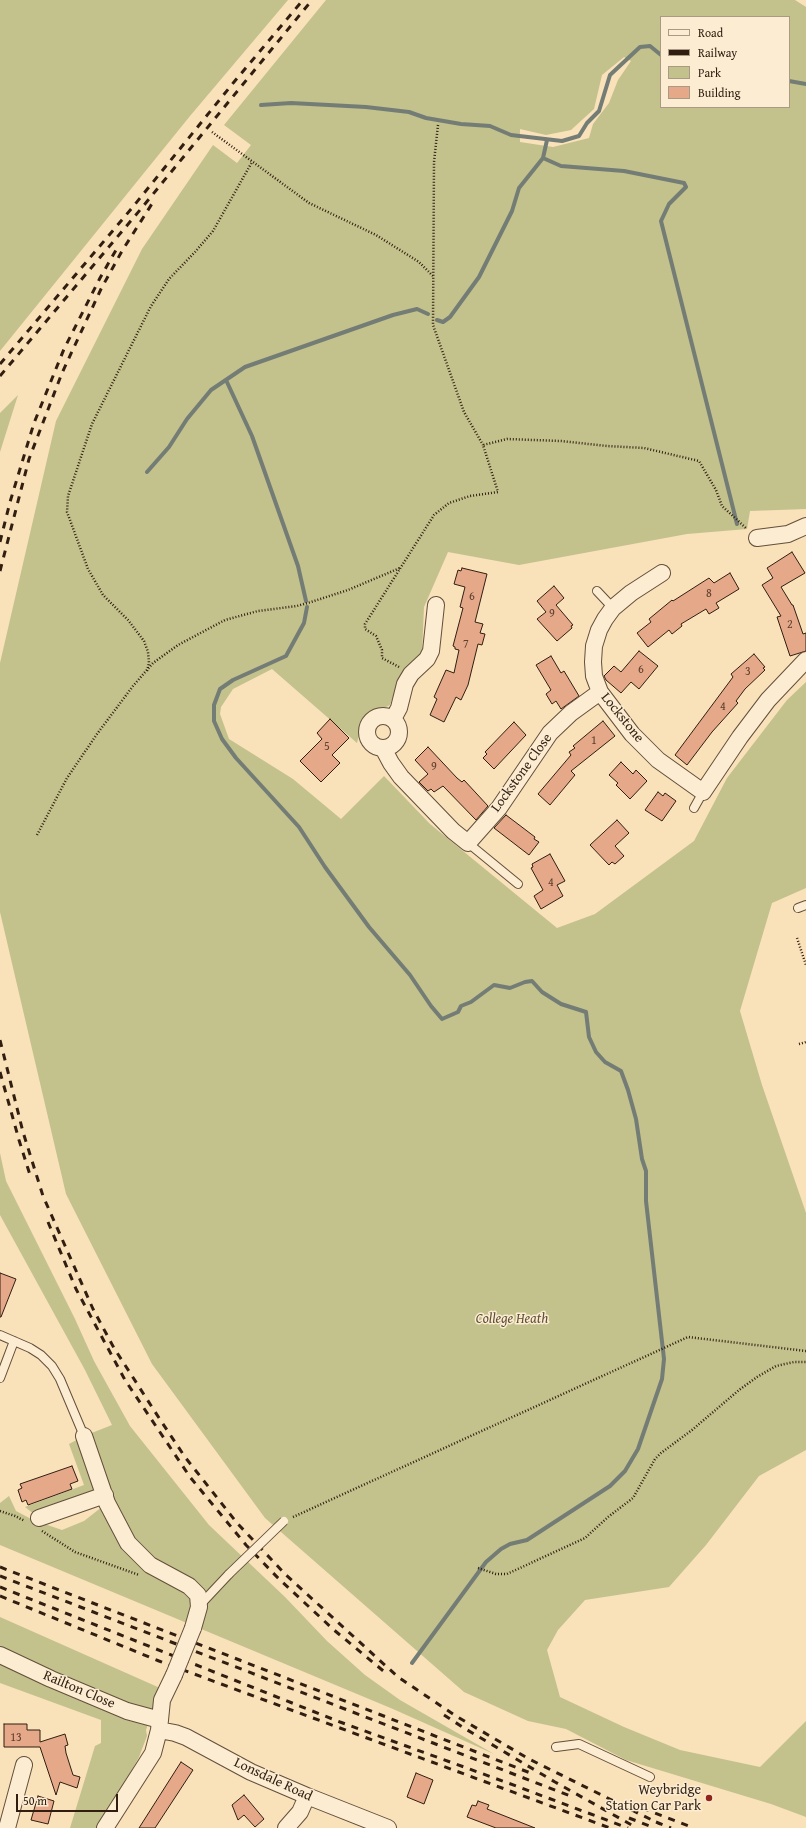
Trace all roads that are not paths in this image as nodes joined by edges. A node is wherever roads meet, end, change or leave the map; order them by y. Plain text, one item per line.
1 (806, 526) edge
2 (758, 538) dead end
3 (662, 573) dead end
4 (598, 591) dead end
5 (436, 605) dead end
6 (613, 608) junction
7 (806, 660) edge
8 (600, 692) junction
9 (393, 719) junction
10 (383, 748) junction
11 (703, 792) junction
12 (694, 808) dead end
13 (468, 843) junction
14 (518, 884) dead end
15 (806, 905) edge
16 (798, 908) dead end
17 (0, 1335) edge
18 (14, 1340) junction
19 (0, 1378) edge
20 (84, 1436) joint
21 (105, 1495) junction
22 (284, 1521) road end
23 (40, 1524) road end
24 (199, 1607) junction
25 (0, 1655) edge
26 (160, 1725) junction
27 (556, 1746) dead end
28 (24, 1765) dead end
29 (650, 1777) dead end
30 (307, 1796) junction
31 (8, 1828) edge
32 (105, 1828) edge
33 (286, 1828) edge
34 (388, 1828) edge

1 - 2 street
3 - 6 street, Lockstone
4 - 6 lane
5 - 9 street
6 - 8 street, Lockstone
7 - 11 street
8 - 11 street, Lockstone
8 - 13 street, Lockstone Close
9 - 10 street
9 - 10 street
10 - 13 street
11 - 12 lane
13 - 14 lane
15 - 16 lane
17 - 18 lane
18 - 19 lane
18 - 20 lane
20 - 21 street
21 - 23 street
21 - 24 street
22 - 24 lane, bridge
24 - 26 street, bridge
25 - 26 street, Railton Close
26 - 30 street, Lonsdale Road
26 - 32 street
27 - 29 lane
28 - 31 street
30 - 33 street
30 - 34 street, Lonsdale Road

